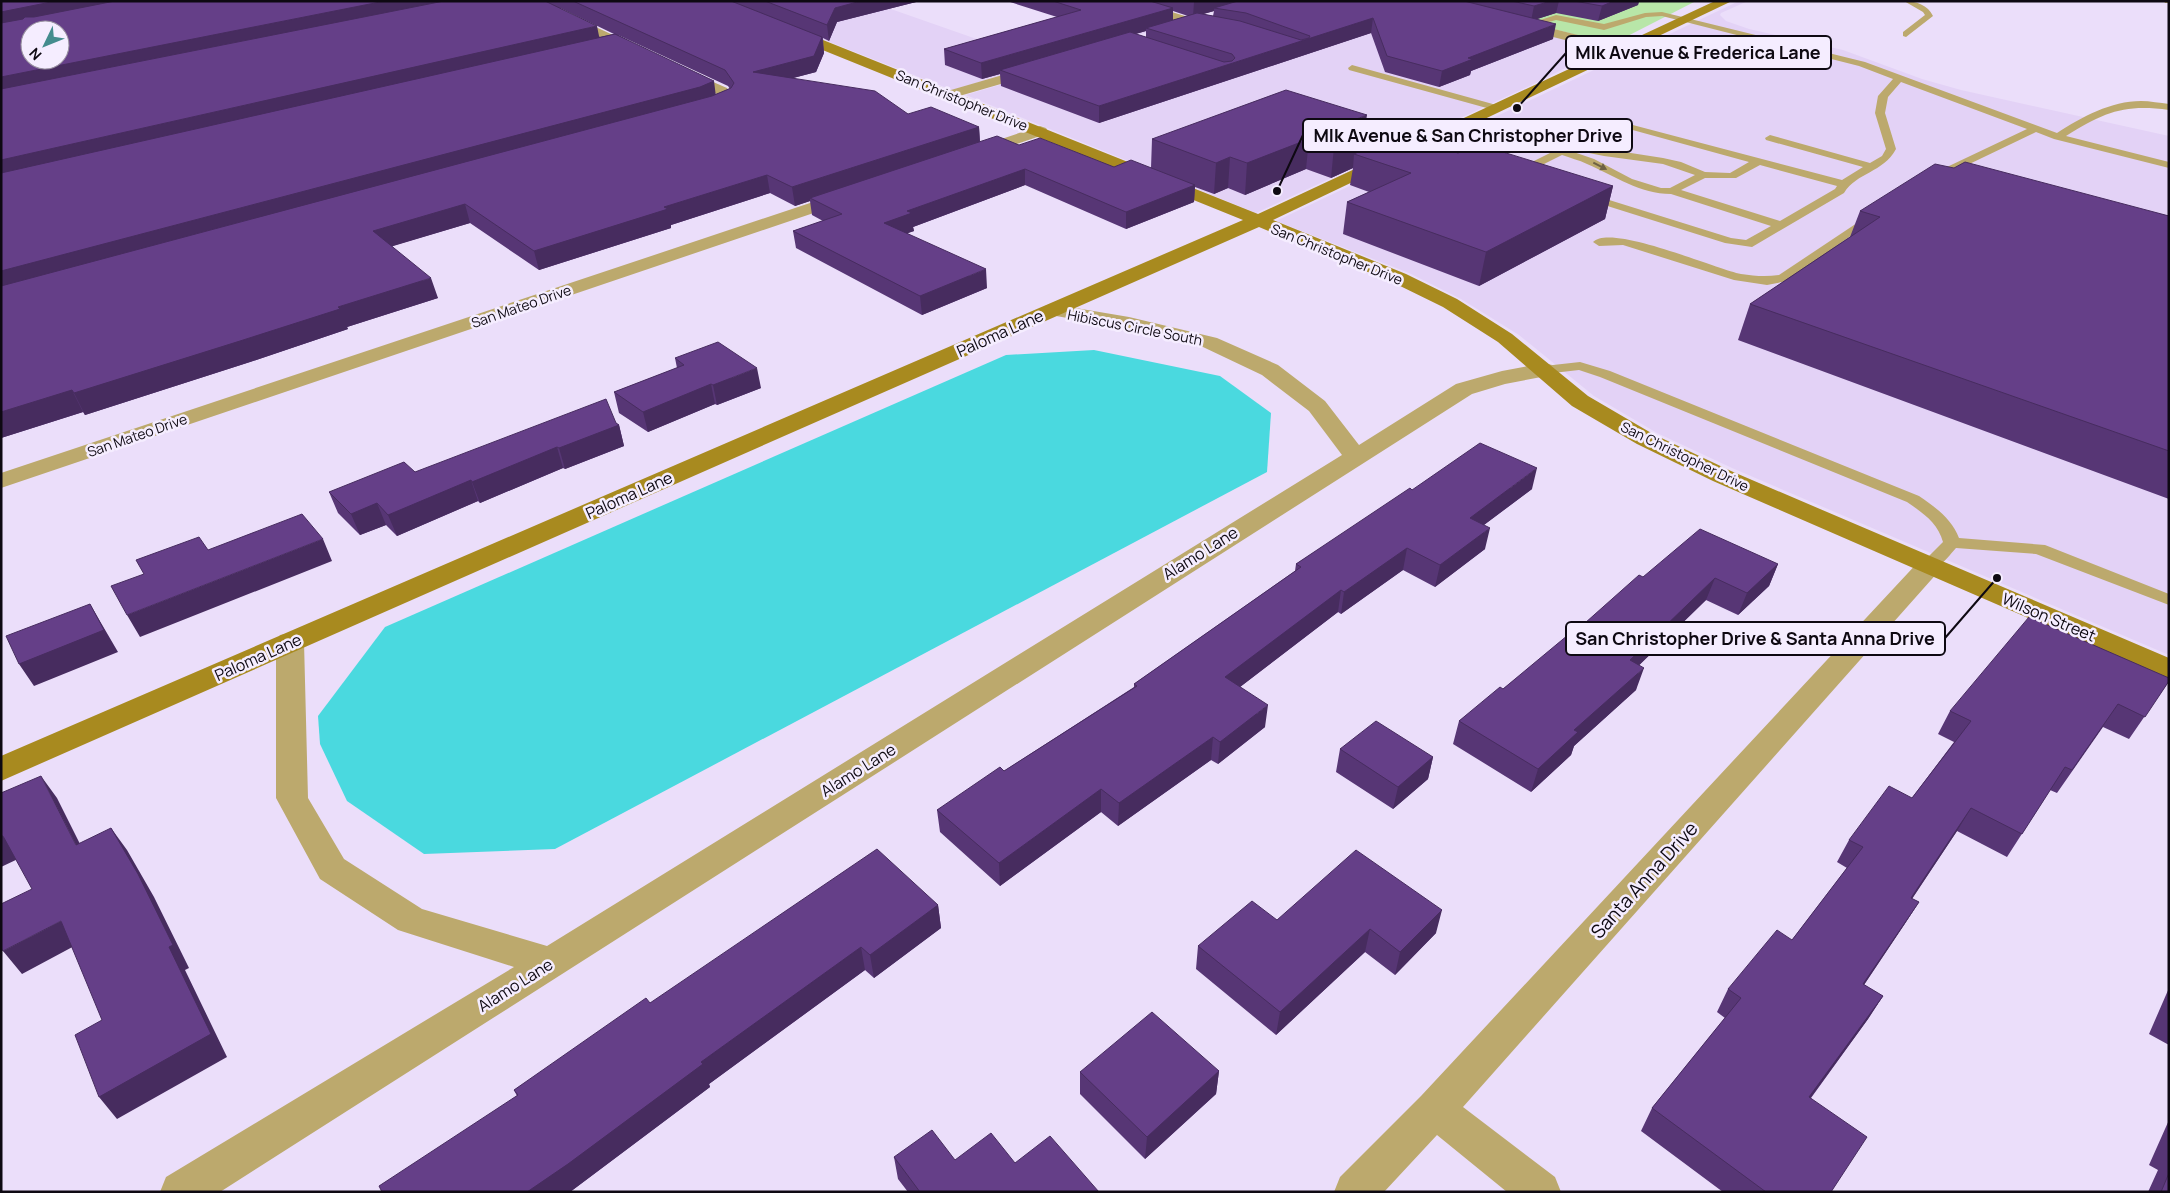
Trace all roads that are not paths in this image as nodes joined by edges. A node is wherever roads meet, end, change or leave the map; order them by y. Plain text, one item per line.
1 (529, 1) edge
2 (1122, 1) edge
3 (1726, 1) edge
4 (1908, 1) edge
5 (1685, 20) junction
6 (1508, 22) edge
7 (776, 26) edge
8 (1526, 26) junction
9 (1165, 31) edge
10 (1906, 34) dead end
11 (619, 43) junction
12 (600, 48) edge
13 (1620, 50) junction
14 (654, 59) edge
15 (1053, 64) edge
16 (671, 67) edge
17 (1352, 68) dead end
18 (1899, 78) junction
19 (949, 95) junction
20 (2169, 107) edge
21 (1497, 108) junction
22 (690, 113) edge
23 (1472, 120) junction
24 (1542, 120) dead end
25 (2035, 129) junction
26 (1040, 131) junction
27 (1520, 134) junction
28 (2058, 137) junction
29 (1770, 138) dead end
30 (1412, 148) junction
31 (1563, 148) junction
32 (1430, 152) edge
33 (1456, 157) edge
34 (954, 160) edge
35 (1758, 161) junction
36 (2169, 165) edge
37 (1872, 166) junction
38 (1703, 175) junction
39 (1532, 179) edge
40 (1924, 183) edge
41 (1843, 184) junction
42 (1672, 191) junction
43 (860, 192) edge
44 (1579, 194) edge
45 (1883, 208) edge
46 (1257, 221) junction
47 (1781, 225) junction
48 (1599, 242) dead end
49 (1052, 310) junction
50 (1544, 370) junction
51 (1355, 456) junction
52 (1, 481) edge
53 (1941, 554) junction
54 (2169, 600) edge
55 (290, 642) junction
56 (2169, 669) edge
57 (1, 769) edge
58 (551, 963) junction
59 (1435, 1109) junction
60 (180, 1192) edge
61 (1355, 1192) edge
62 (1540, 1192) edge

1 - 11 street
2 - 9 street
3 - 5 street, Paloma Lane
4 - 10 lane
5 - 8 lane
5 - 13 street, Paloma Lane
5 - 18 lane
6 - 8 street
7 - 19 street, San Christopher Drive
8 - 13 street
11 - 12 street
11 - 14 street
13 - 21 street, Paloma Lane
15 - 19 street
16 - 22 street
17 - 21 lane
18 - 25 lane
18 - 37 lane
19 - 26 street, San Christopher Drive
20 - 28 lane
21 - 23 street, Paloma Lane
23 - 27 lane
23 - 30 street, Paloma Lane
24 - 27 lane
25 - 28 lane
25 - 40 lane
26 - 34 street
26 - 46 street, San Christopher Drive
27 - 31 lane
27 - 33 lane
28 - 36 lane
29 - 37 lane
30 - 32 lane
30 - 46 street, Paloma Lane
31 - 35 lane
31 - 38 lane
31 - 39 lane
31 -> 42 lane
35 - 38 lane
35 - 41 lane
37 - 41 lane
38 - 42 lane
41 - 47 lane
42 - 47 lane
43 - 52 street, San Mateo Drive
44 - 47 lane
45 - 48 lane
46 - 49 street, Paloma Lane
46 - 50 street, San Christopher Drive
49 - 51 street, Hibiscus Circle South
49 - 55 street, Paloma Lane
50 - 51 street, Alamo Lane
50 - 53 street, San Christopher Drive
50 - 53 lane
51 - 58 street, Alamo Lane
53 - 54 lane
53 - 56 street, Wilson Street
53 - 59 street, Santa Anna Drive
55 - 57 street, Paloma Lane
55 - 58 street
58 - 60 street, Alamo Lane
59 - 61 street, Santa Anna Drive
59 - 62 street

